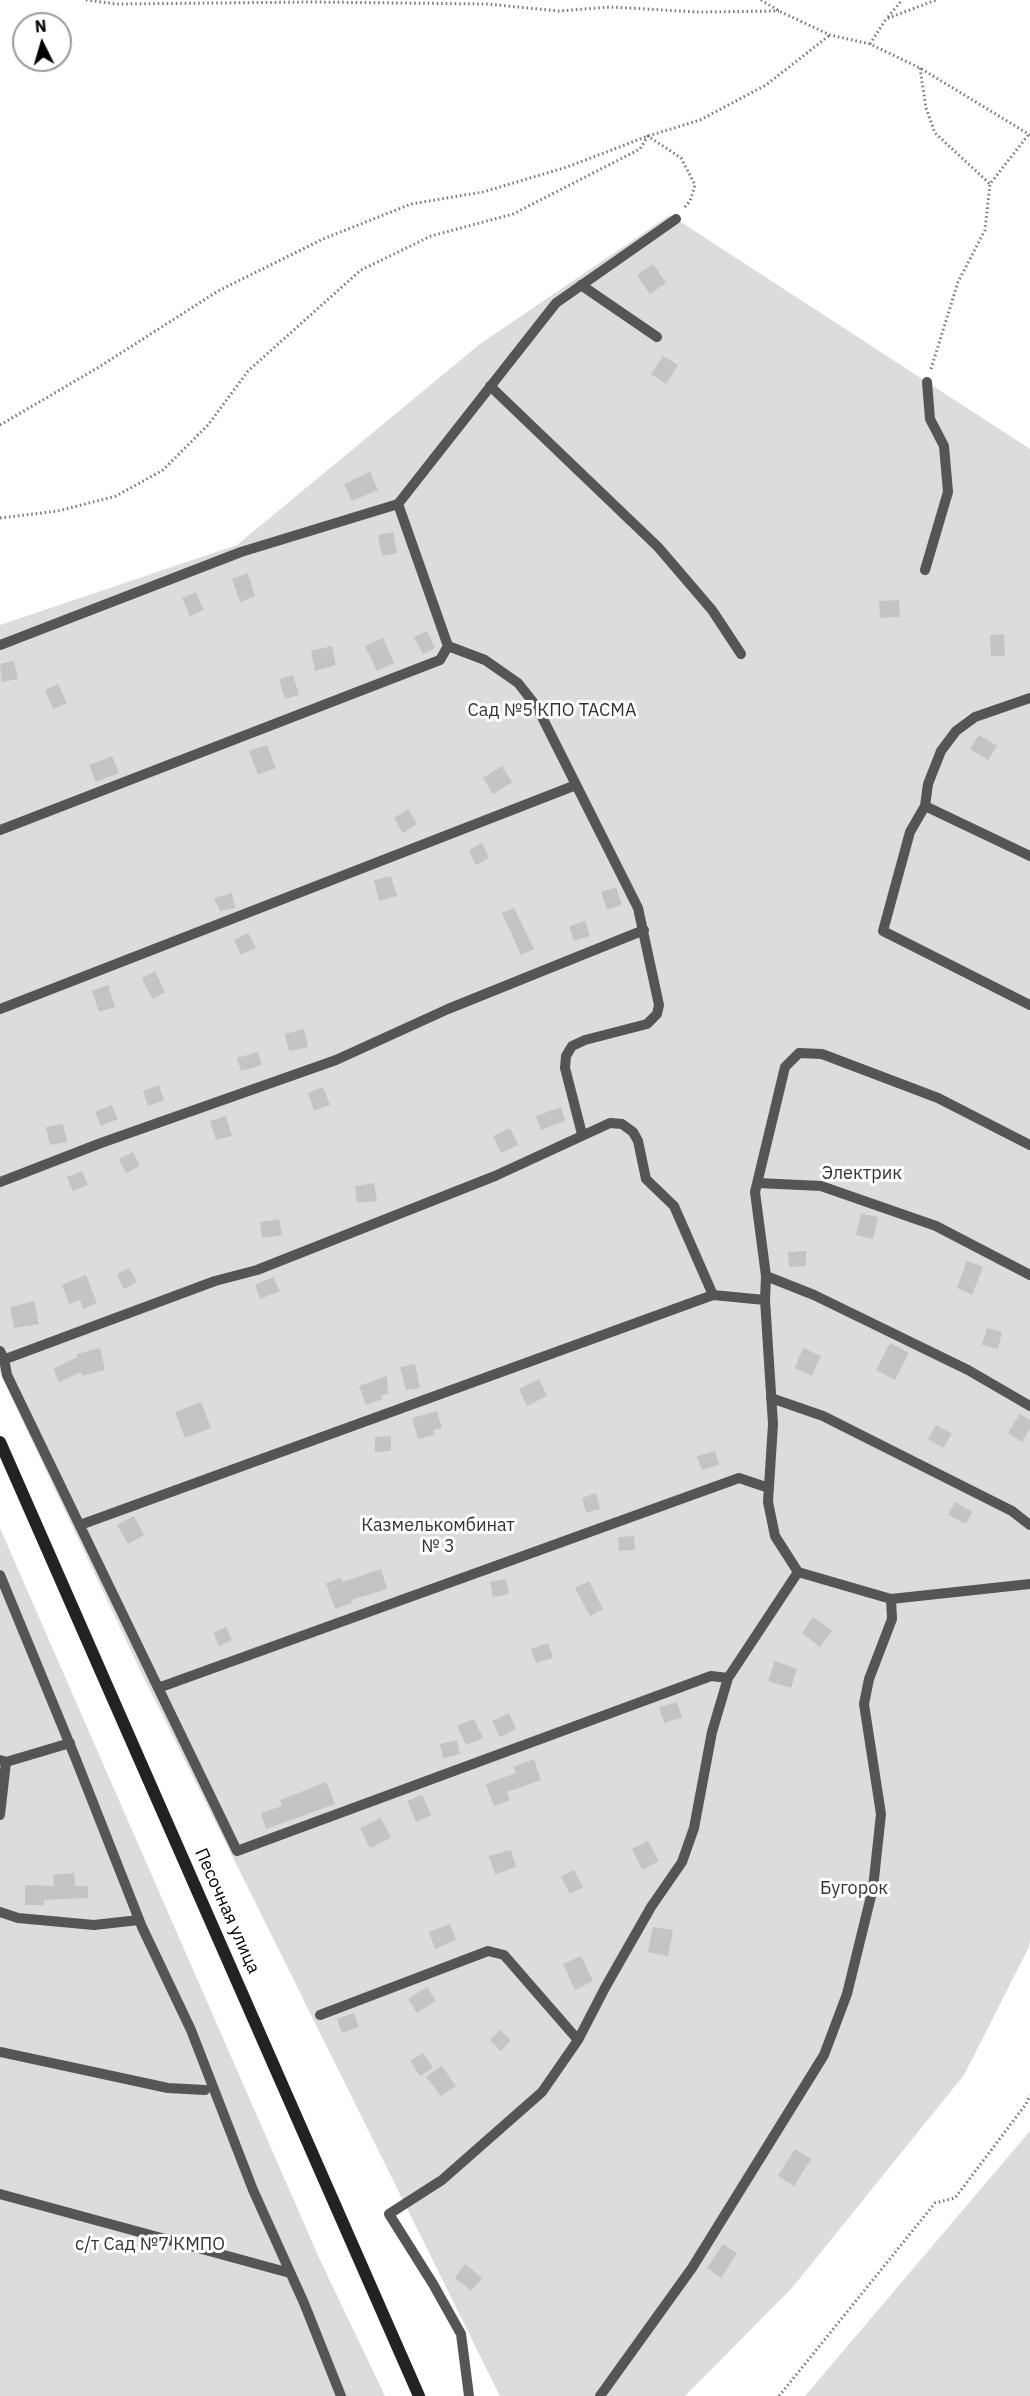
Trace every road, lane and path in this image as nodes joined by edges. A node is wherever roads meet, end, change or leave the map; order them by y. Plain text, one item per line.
1 (86, 0) edge
2 (761, 0) edge
3 (902, 0) edge
4 (936, 0) edge
5 (779, 11) junction
6 (886, 19) junction
7 (830, 35) junction
8 (870, 44) junction
9 (920, 68) junction
10 (1030, 135) edge
11 (648, 136) junction
12 (990, 184) junction
13 (676, 219) joint
14 (581, 285) junction
15 (657, 337) dead end
16 (927, 382) joint
17 (490, 386) junction
18 (0, 425) edge
19 (398, 504) junction
20 (0, 518) edge
21 (924, 570) dead end
22 (0, 645) edge
23 (448, 646) junction
24 (741, 654) dead end
25 (1030, 698) edge
26 (576, 784) junction
27 (925, 806) junction
28 (0, 830) edge
29 (1030, 856) edge
30 (644, 930) junction
31 (1030, 1005) edge
32 (0, 1009) edge
33 (582, 1134) junction
34 (1030, 1145) edge
35 (0, 1182) edge
36 (758, 1183) junction
37 (1030, 1275) edge
38 (766, 1276) junction
39 (713, 1295) junction
40 (765, 1300) junction
41 (1, 1357) edge
42 (771, 1398) junction
43 (1030, 1406) edge
44 (0, 1442) edge
45 (769, 1488) junction
46 (80, 1525) junction
47 (1030, 1525) edge
48 (798, 1572) junction
49 (0, 1575) edge
50 (1030, 1584) edge
51 (891, 1599) junction
52 (728, 1678) junction
53 (158, 1688) junction
54 (70, 1743) junction
55 (3, 1761) edge
56 (0, 1815) edge
57 (0, 1912) edge
58 (139, 1920) junction
59 (320, 2015) dead end
60 (578, 2040) junction
61 (0, 2052) edge
62 (205, 2090) dead end
63 (1030, 2095) edge
64 (0, 2194) edge
65 (290, 2273) junction
66 (341, 2396) edge
67 (419, 2396) edge
68 (469, 2396) edge
69 (600, 2396) edge
70 (779, 2396) edge

1 - 5 path
2 - 5 path
3 - 6 path
4 - 6 path
5 - 7 path
6 - 8 path
7 - 8 path
7 - 11 path
8 - 9 path
9 - 10 path
9 - 12 path
10 - 12 path
11 - 13 path
11 - 18 path
11 - 20 path
12 - 16 path
13 - 14 lane
14 - 15 lane
14 - 17 lane
16 - 21 lane
17 - 19 lane
17 - 24 lane
19 - 22 lane
19 - 23 lane
23 - 26 lane
23 - 28 lane
25 - 27 lane
26 - 30 lane
26 - 32 lane
27 - 29 lane
27 - 31 lane
30 - 33 lane
30 - 35 lane
33 - 39 lane
33 - 41 lane
34 - 36 lane
36 - 37 lane
36 - 38 lane
38 - 40 lane
38 - 43 lane
39 - 40 lane
39 - 46 lane
40 - 42 lane
41 - 46 lane
42 - 45 lane
42 - 47 lane
44 - 67 main road, Песочная улица
45 - 48 lane
45 - 53 lane
46 - 53 lane
48 - 51 lane
48 - 52 lane
49 - 54 lane
50 - 51 lane
51 - 69 lane
52 - 53 lane
52 - 60 lane
54 - 55 lane
54 - 58 lane
55 - 56 lane
57 - 58 lane
58 - 65 lane
59 - 60 lane
60 - 68 lane
61 - 62 lane
63 - 70 path
64 - 65 lane
65 - 66 lane

